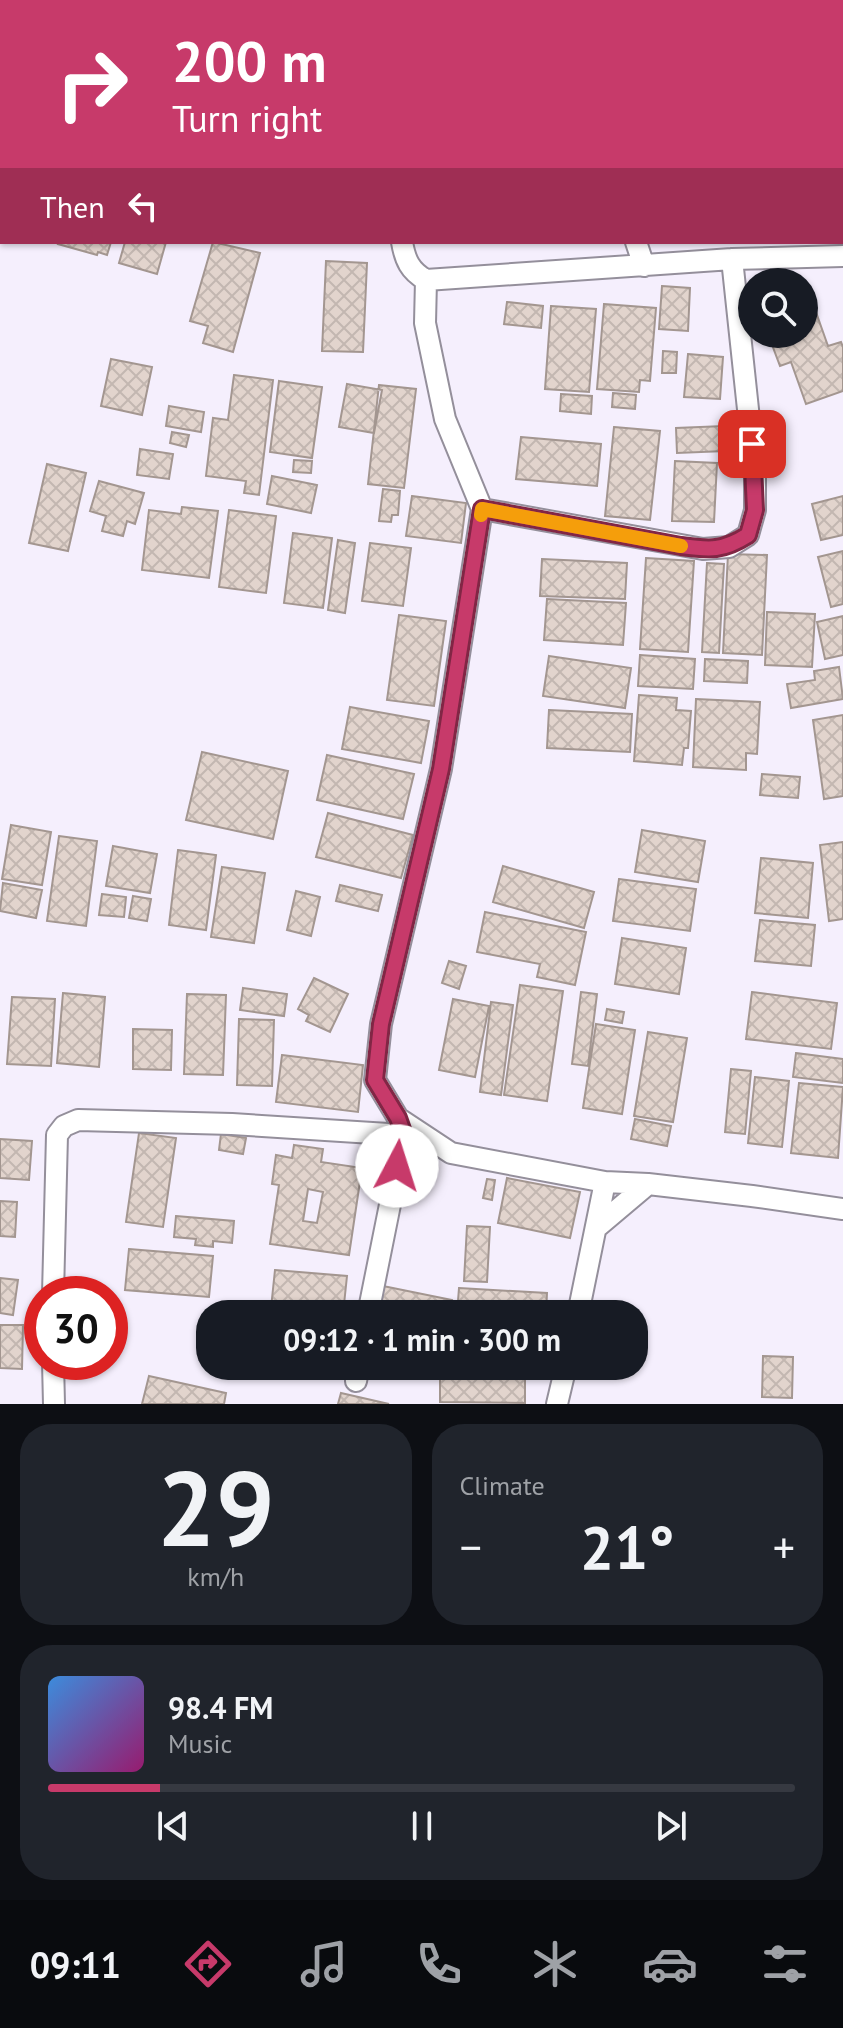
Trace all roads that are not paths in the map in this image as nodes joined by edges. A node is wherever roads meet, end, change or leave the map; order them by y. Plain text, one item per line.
1 (402, 244) edge
2 (637, 244) edge
3 (843, 256) edge
4 (732, 259) junction
5 (644, 266) junction
6 (426, 280) junction
7 (482, 509) junction
8 (401, 1127) junction
9 (605, 1182) junction
10 (648, 1184) junction
11 (843, 1209) edge
12 (597, 1227) junction
13 (53, 1276) edge
14 (370, 1300) edge
15 (581, 1300) edge
16 (53, 1380) edge
17 (563, 1380) edge
18 (54, 1404) edge
19 (557, 1404) edge

1 - 6 street
2 - 5 street
3 - 4 street
4 - 5 street
4 - 7 street
5 - 6 street
6 - 7 street
7 - 8 street
8 - 9 street
8 - 13 street
8 - 14 street
9 - 10 street
9 - 12 street
10 - 11 street
10 - 12 street
12 - 15 street
16 - 18 street
17 - 19 street

